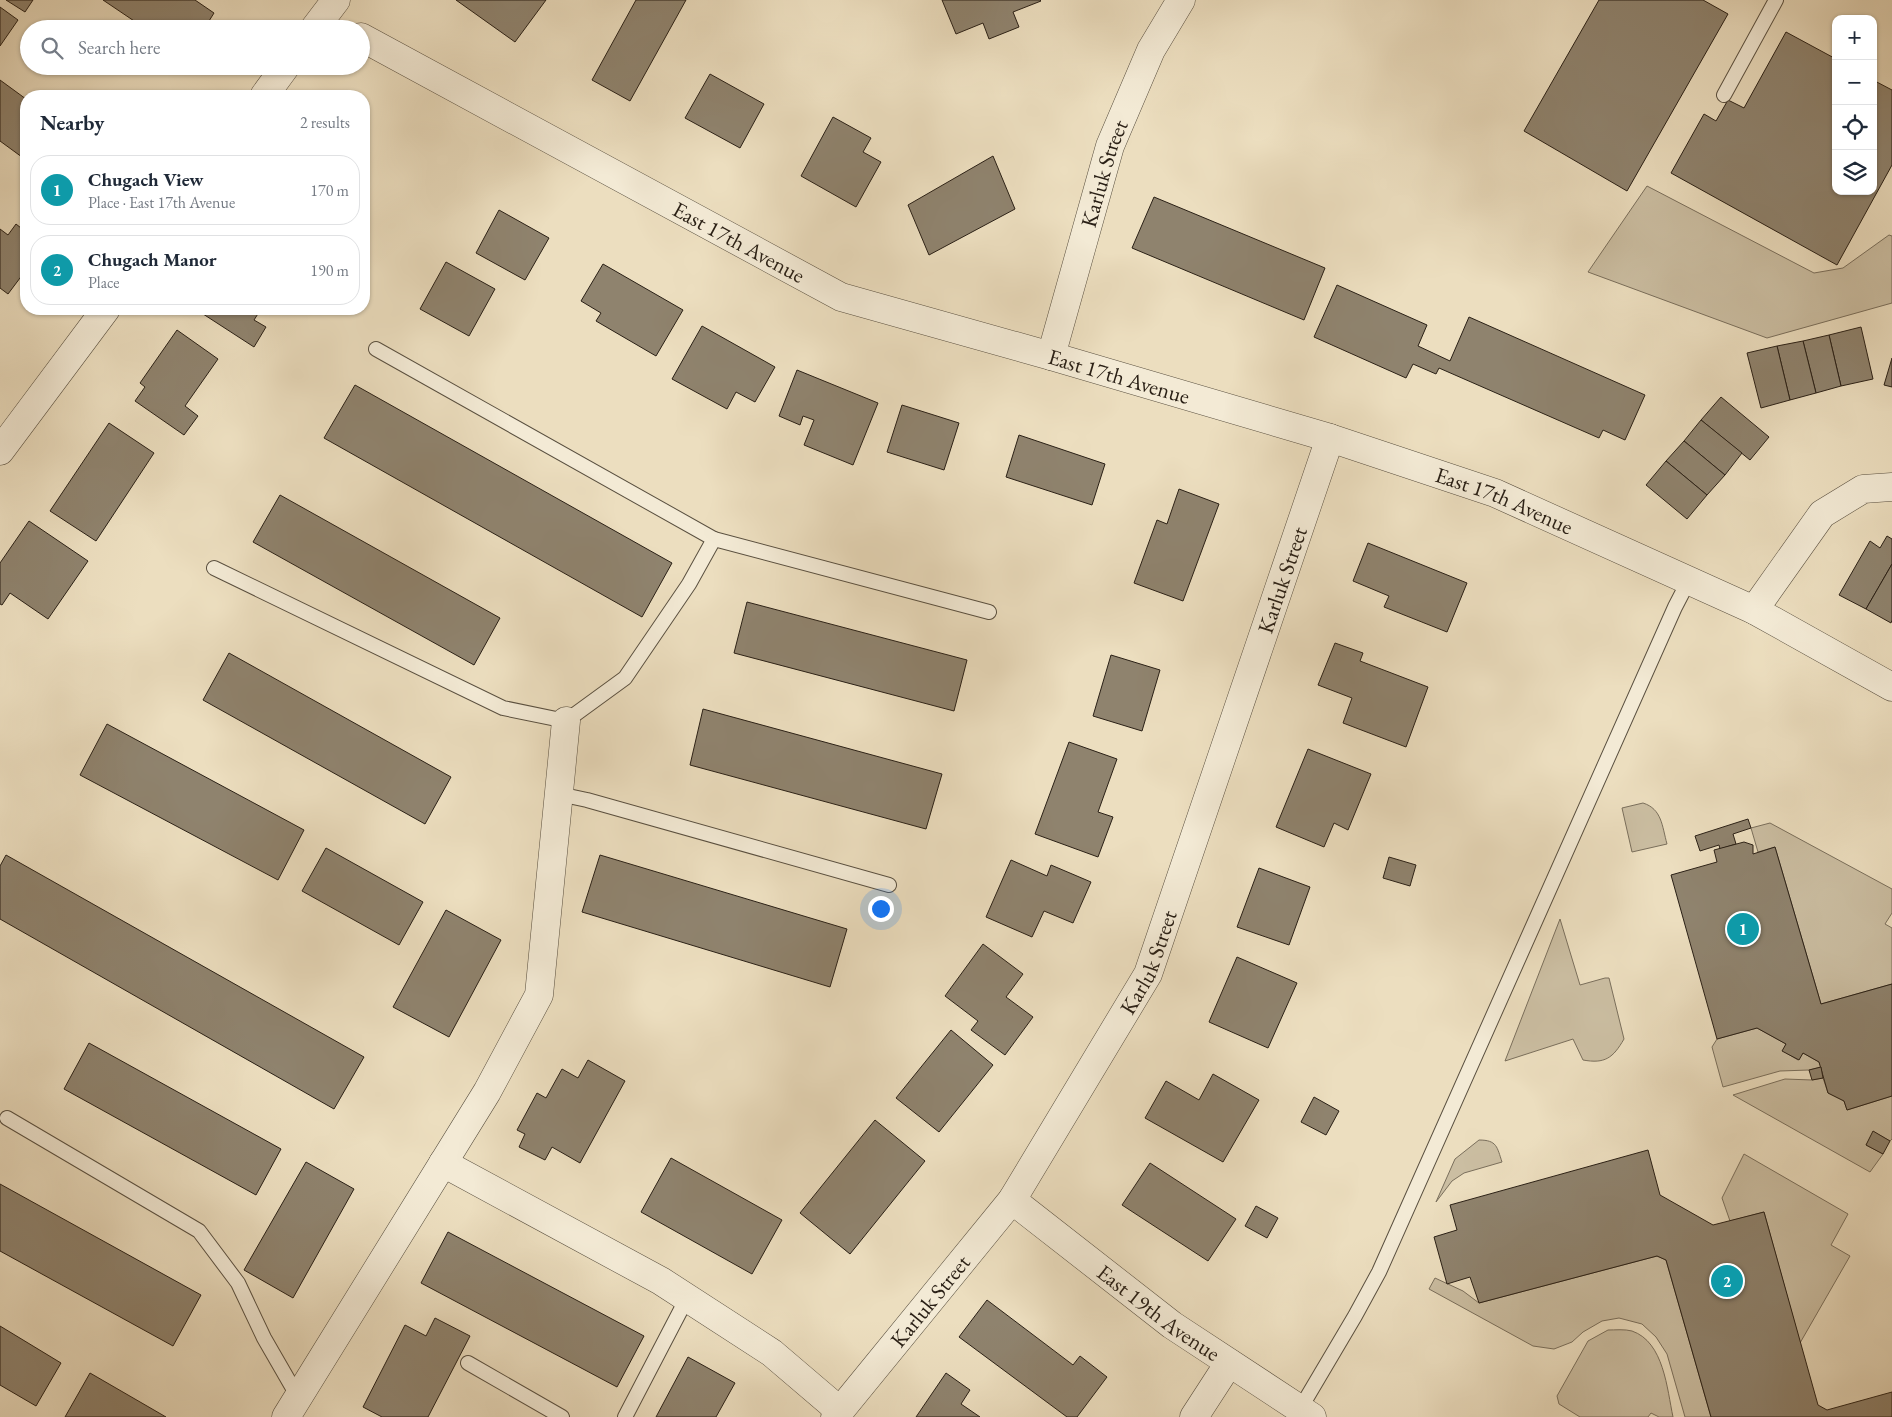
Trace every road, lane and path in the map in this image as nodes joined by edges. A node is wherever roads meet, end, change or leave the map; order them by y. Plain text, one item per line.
1 (1181, 0) edge
2 (1776, 0) edge
3 (370, 41) edge
4 (279, 75) edge
5 (268, 90) edge
6 (1724, 95) dead end
7 (102, 315) edge
8 (376, 349) dead end
9 (1051, 356) junction
10 (1330, 438) junction
11 (0, 451) edge
12 (1892, 487) edge
13 (714, 539) junction
14 (214, 568) dead end
15 (1689, 580) junction
16 (1754, 610) junction
17 (989, 612) dead end
18 (1892, 687) edge
19 (566, 721) junction
20 (559, 794) junction
21 (889, 885) dead end
22 (7, 1118) dead end
23 (443, 1164) junction
24 (1012, 1200) junction
25 (687, 1298) junction
26 (468, 1363) dead end
27 (1229, 1363) junction
28 (292, 1407) edge
29 (1306, 1413) edge
30 (837, 1414) edge
31 (562, 1417) edge
32 (625, 1417) edge
33 (1194, 1417) edge

1 - 9 street, Karluk Street
2 - 6 lane
3 - 9 street, East 17th Avenue
4 - 5 street
7 - 11 street
8 - 13 lane
9 - 10 street, East 17th Avenue
10 - 15 street, East 17th Avenue
10 - 24 street, Karluk Street
12 - 16 street
13 - 17 lane
13 - 19 lane
14 - 19 lane
15 - 16 street, East 17th Avenue
15 - 29 lane
16 - 18 street, East 17th Avenue
19 - 20 street
20 - 21 lane
20 - 23 street
22 - 28 lane
23 - 25 street
23 - 28 street
24 - 27 street, East 19th Avenue
24 - 30 street, Karluk Street
25 - 30 street
25 - 32 lane
26 - 31 lane
27 - 29 street, East 19th Avenue
27 - 33 street

